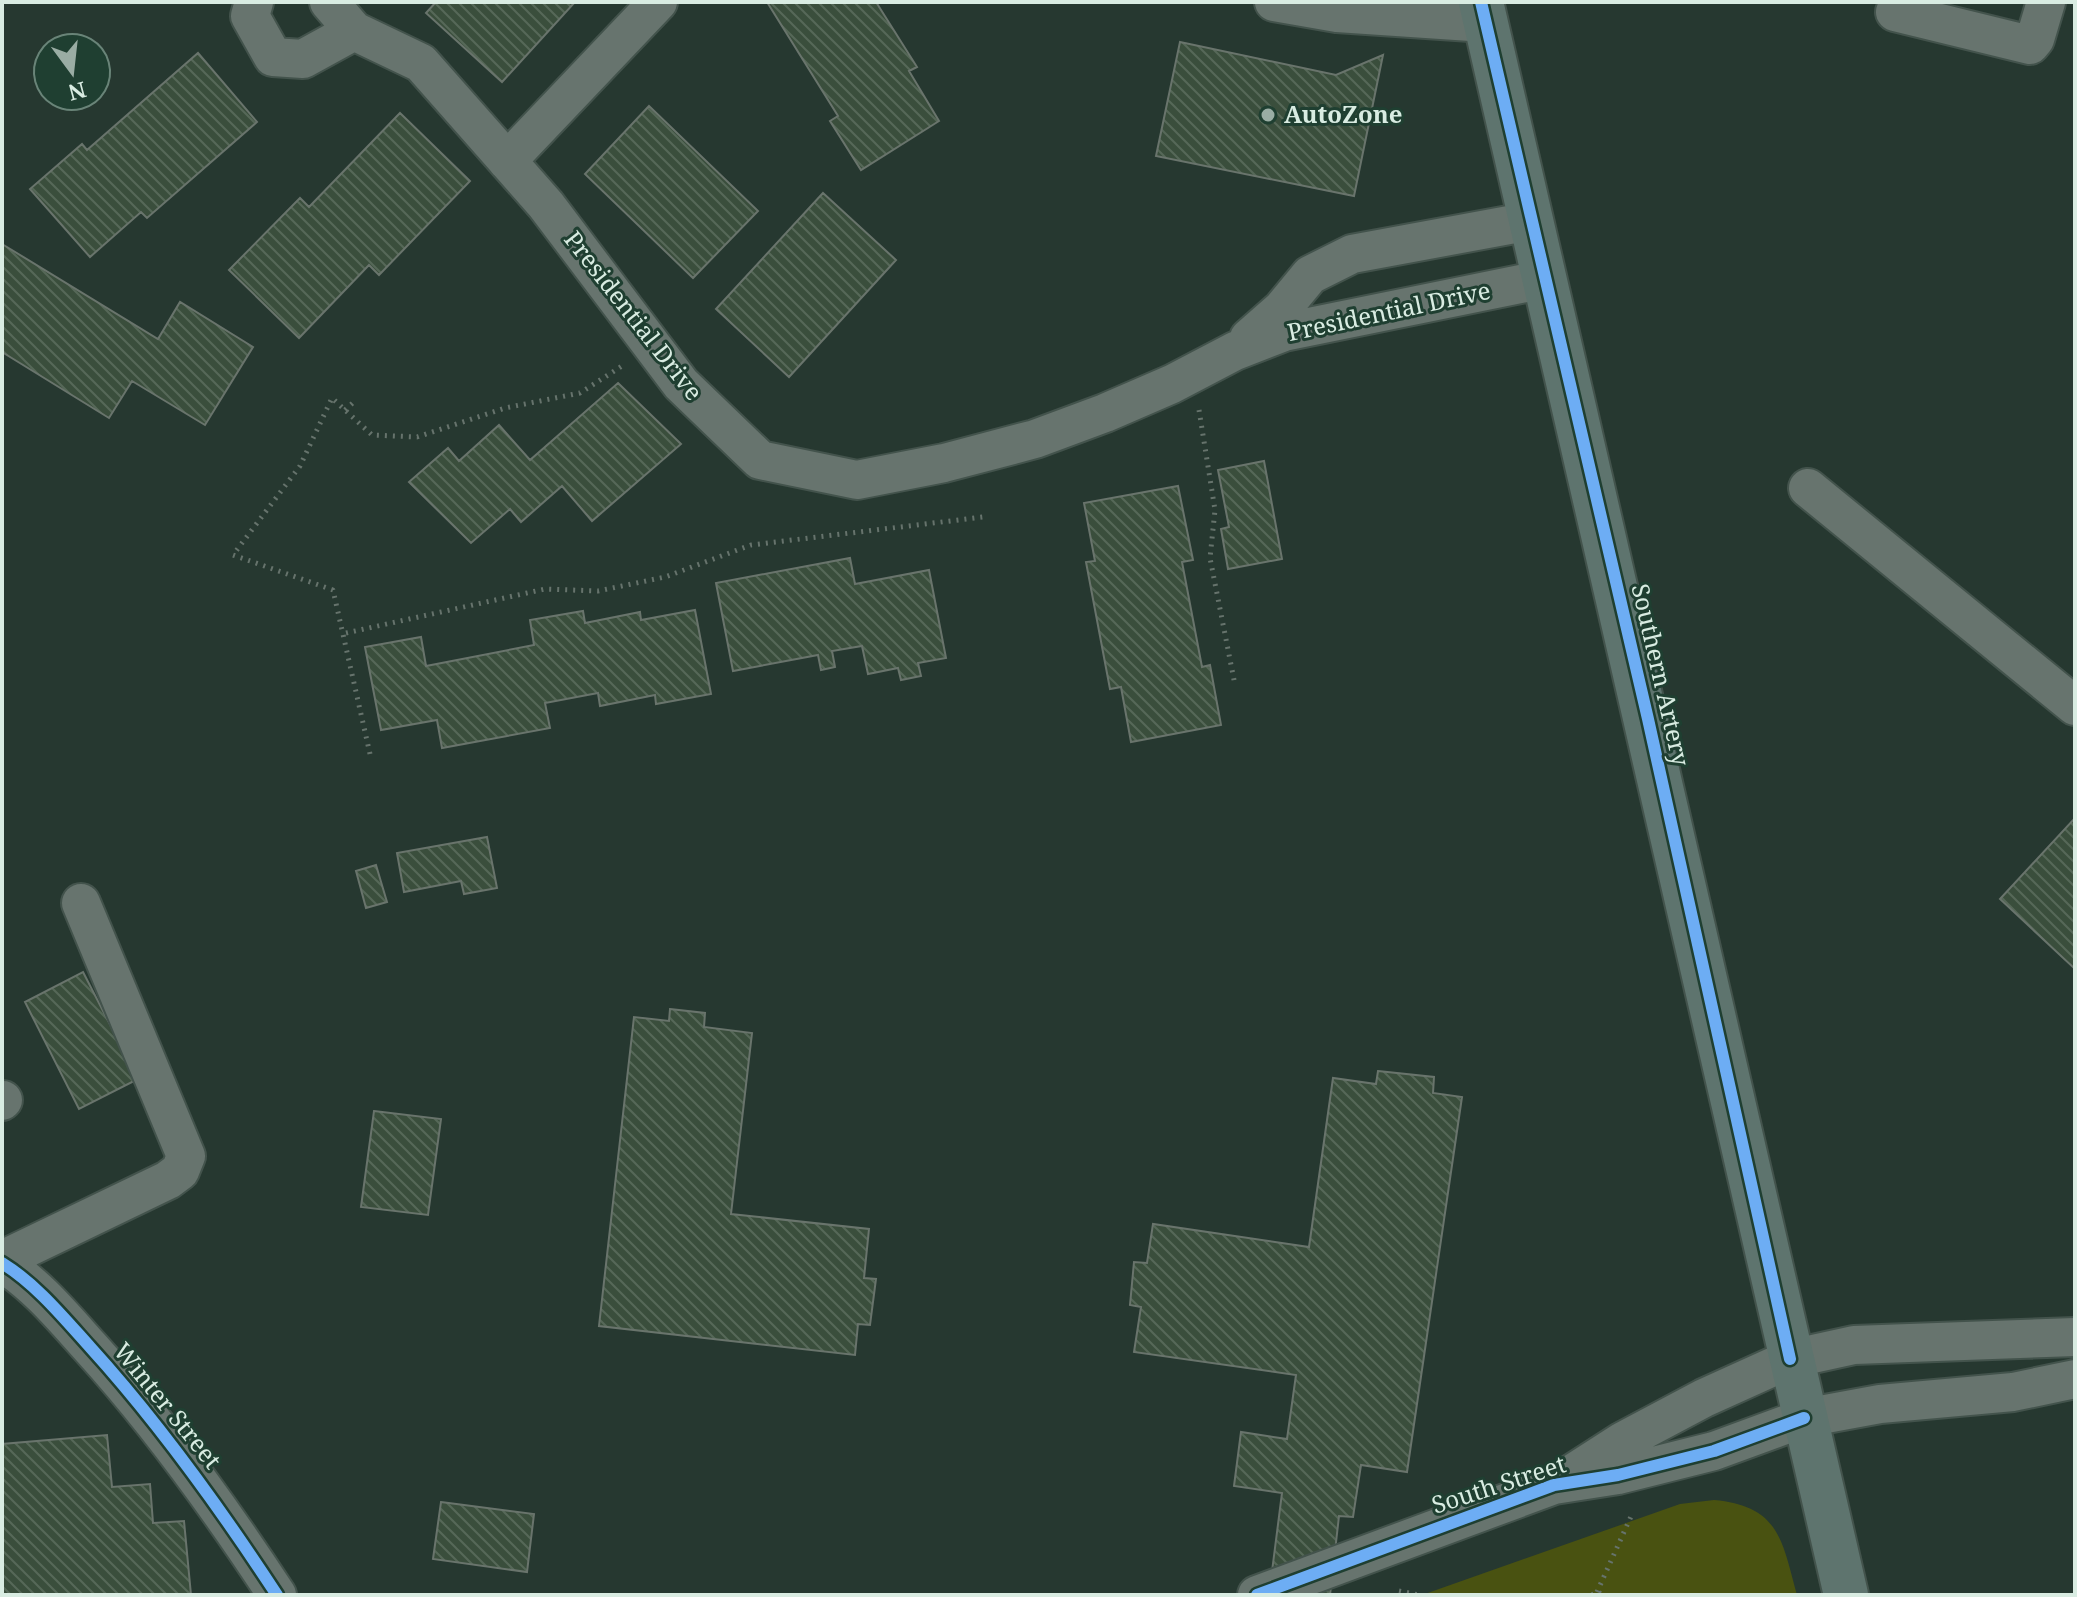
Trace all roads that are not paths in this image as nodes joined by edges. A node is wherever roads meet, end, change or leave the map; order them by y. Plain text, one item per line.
1 (254, 2) edge
2 (329, 2) edge
3 (658, 2) edge
4 (1274, 2) edge
5 (2046, 2) edge
6 (1336, 8) edge
7 (1484, 12) edge
8 (1895, 12) dead end
9 (354, 31) junction
10 (507, 161) junction
11 (1531, 221) junction
12 (1545, 279) junction
13 (1235, 351) junction
14 (1808, 488) dead end
15 (2075, 706) edge
16 (81, 903) dead end
17 (2, 1261) edge
18 (2075, 1337) edge
19 (1790, 1359) junction
20 (2075, 1379) edge
21 (1804, 1418) junction
22 (1554, 1485) junction
23 (277, 1595) edge
24 (1257, 1595) edge
25 (1846, 1595) edge

1 - 9 street
2 - 9 street, Presidential Drive
3 - 10 street
4 - 6 street
5 - 8 street
6 - 7 street
7 - 11 main road, Southern Artery
9 - 10 street, Presidential Drive
10 - 13 street, Presidential Drive
11 - 12 main road, Southern Artery
11 - 13 street, Presidential Drive
12 - 13 street, Presidential Drive
12 - 19 main road, Southern Artery
14 - 15 street
16 - 17 street
17 - 23 street, Winter Street
18 - 19 street, South Street
19 - 21 main road, Southern Artery
19 - 22 street, South Street
20 - 21 street, South Street
21 - 22 street, South Street
21 - 25 main road, Southern Artery
22 - 24 street, South Street

